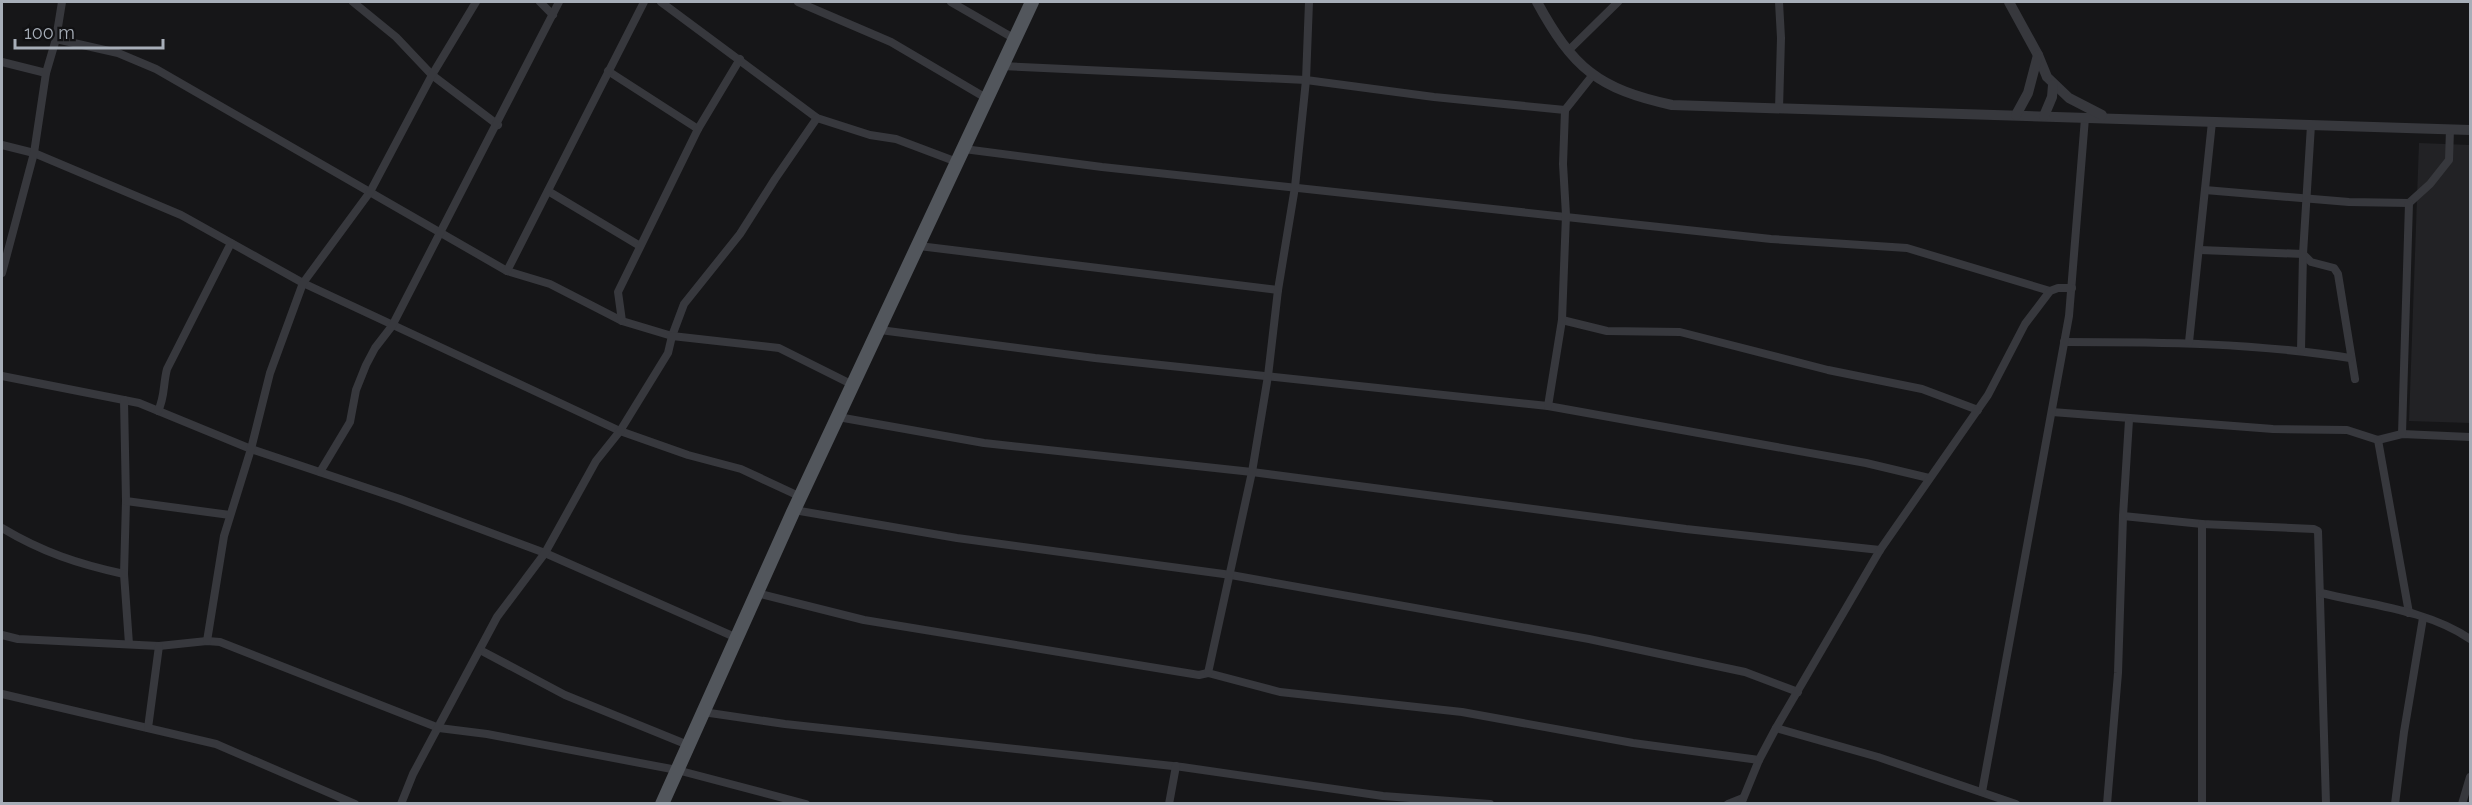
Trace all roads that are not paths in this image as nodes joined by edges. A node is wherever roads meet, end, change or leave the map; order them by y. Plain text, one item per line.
1 (62, 2) edge
2 (353, 2) edge
3 (476, 2) edge
4 (540, 2) edge
5 (559, 2) edge
6 (644, 2) edge
7 (661, 2) edge
8 (798, 2) edge
9 (951, 2) edge
10 (1032, 2) edge
11 (1309, 2) edge
12 (1537, 2) edge
13 (1618, 2) edge
14 (1779, 2) edge
15 (2009, 2) edge
16 (553, 15) junction
17 (56, 39) junction
18 (1015, 39) junction
19 (1568, 51) junction
20 (2038, 55) junction
21 (740, 59) junction
22 (2, 62) edge
23 (1002, 66) junction
24 (608, 71) junction
25 (46, 73) junction
26 (432, 75) junction
27 (1592, 76) junction
28 (1305, 80) junction
29 (2053, 85) junction
30 (986, 98) junction
31 (1779, 109) junction
32 (1565, 110) junction
33 (2016, 115) junction
34 (2044, 116) junction
35 (817, 118) junction
36 (2085, 118) junction
37 (2114, 118) junction
38 (2212, 122) junction
39 (498, 124) junction
40 (2311, 125) junction
41 (698, 129) junction
42 (2450, 129) junction
43 (2470, 129) edge
44 (2, 145) edge
45 (964, 149) junction
46 (34, 153) junction
47 (957, 162) junction
48 (1295, 187) junction
49 (2205, 190) junction
50 (548, 191) junction
51 (370, 192) junction
52 (2306, 199) junction
53 (2409, 203) junction
54 (1566, 215) junction
55 (442, 233) junction
56 (231, 243) junction
57 (639, 246) junction
58 (919, 246) junction
59 (2200, 250) junction
60 (2303, 254) junction
61 (507, 271) junction
62 (2, 273) edge
63 (303, 283) junction
64 (2072, 288) junction
65 (1278, 290) junction
66 (2050, 291) junction
67 (1562, 320) junction
68 (622, 321) junction
69 (392, 326) junction
70 (880, 330) junction
71 (672, 336) junction
72 (2064, 342) junction
73 (2189, 342) junction
74 (2301, 350) junction
75 (2350, 358) junction
76 (2, 376) edge
77 (1268, 376) junction
78 (2355, 380) dead end
79 (853, 385) junction
80 (124, 400) junction
81 (1548, 406) junction
82 (1978, 410) junction
83 (158, 411) junction
84 (2052, 412) junction
85 (838, 417) junction
86 (2129, 420) junction
87 (620, 431) junction
88 (2402, 434) junction
89 (2470, 437) edge
90 (2378, 440) junction
91 (251, 449) junction
92 (320, 472) junction
93 (1252, 472) junction
94 (1929, 478) junction
95 (801, 497) junction
96 (126, 501) junction
97 (794, 510) junction
98 (230, 515) junction
99 (2123, 516) junction
100 (2202, 524) junction
101 (2, 528) edge
102 (1881, 549) junction
103 (545, 554) junction
104 (124, 574) junction
105 (1231, 575) junction
106 (758, 593) junction
107 (2321, 593) junction
108 (2409, 613) junction
109 (2423, 618) junction
110 (2, 635) edge
111 (737, 638) junction
112 (2470, 639) edge
113 (207, 641) junction
114 (129, 644) junction
115 (159, 646) junction
116 (480, 650) junction
117 (1208, 673) junction
118 (1798, 692) junction
119 (2, 694) edge
120 (703, 712) junction
121 (148, 728) junction
122 (439, 728) junction
123 (1776, 728) junction
124 (688, 745) junction
125 (1759, 760) junction
126 (1176, 766) junction
127 (677, 770) junction
128 (2470, 777) edge
129 (1982, 792) junction
130 (1742, 801) edge
131 (353, 803) edge
132 (401, 804) edge
133 (662, 804) edge
134 (806, 804) edge
135 (1169, 804) edge
136 (1490, 804) edge
137 (1728, 804) edge
138 (2016, 804) edge
139 (2107, 804) edge
140 (2202, 804) edge
141 (2326, 804) edge
142 (2395, 804) edge
143 (2462, 804) edge

1 - 17 street
2 - 26 street
3 - 26 street
4 - 16 street
5 - 16 street
6 - 24 street
7 - 21 street
8 - 30 street
9 - 18 street
10 - 18 main road
11 - 28 street
12 - 19 street
13 - 19 street
14 - 31 street
15 - 20 street
16 - 39 street
17 - 25 street
17 - 51 street
18 - 23 main road
19 - 27 street
20 - 29 street
20 - 33 street
21 - 35 street
21 - 41 street
22 - 25 street
23 - 28 street
23 - 30 main road
24 - 41 street
24 - 50 street
25 - 46 street
26 - 39 street
26 - 51 street
27 - 31 street
27 - 32 street
28 - 32 street
28 - 48 street
29 - 34 street
29 - 37 street
30 - 45 main road
31 - 33 street
32 - 54 street
33 - 34 street
34 - 36 street
35 - 47 street
35 - 71 street
36 - 37 street
36 - 64 street
37 - 38 street
38 - 40 street
38 - 49 street
39 - 55 street
40 - 42 street
40 - 52 street
41 - 57 street
42 - 43 street
42 - 53 street
44 - 46 street
45 - 47 main road
45 - 48 street
46 - 56 street
46 - 62 street
47 - 58 main road
48 - 54 street
48 - 65 street
49 - 52 street
49 - 59 street
50 - 57 street
50 - 61 street
51 - 55 street
51 - 63 street
52 - 53 street
52 - 60 street
53 - 88 street
54 - 66 street
54 - 67 street
55 - 61 street
55 - 69 street
56 - 63 street
56 - 83 street
57 - 68 street
58 - 65 street
58 - 70 main road
59 - 60 street
59 - 73 street
60 - 74 street
60 - 75 street
61 - 68 street
63 - 69 street
63 - 91 street
64 - 66 street
64 - 72 street
65 - 77 street
66 - 82 street
67 - 81 street
67 - 82 street
68 - 71 street
69 - 87 street
69 - 92 street
70 - 77 street
70 - 79 main road
71 - 79 street
71 - 87 street
72 - 73 street
72 - 84 street
73 - 74 street
74 - 75 street
75 - 78 street
76 - 80 street
77 - 81 street
77 - 93 street
79 - 85 main road
80 - 83 street
80 - 96 street
81 - 94 street
82 - 94 street
83 - 91 street
84 - 86 street
84 - 129 street
85 - 93 street
85 - 95 main road
86 - 90 street
86 - 99 street
87 - 95 street
87 - 103 street
88 - 89 street
88 - 90 street
90 - 108 street
91 - 92 street
91 - 98 street
92 - 103 street
93 - 102 street
93 - 105 street
94 - 102 street
95 - 97 main road
96 - 98 street
96 - 104 street
97 - 105 street
97 - 106 main road
98 - 113 street
99 - 100 street
99 - 139 street
100 - 107 street
100 - 140 street
101 - 104 street
102 - 118 street
103 - 111 street
103 - 116 street
104 - 114 street
105 - 117 street
105 - 118 street
106 - 111 main road
106 - 117 street
107 - 108 street
107 - 141 street
108 - 109 street
109 - 112 street
109 - 142 street
110 - 114 street
111 - 120 main road
113 - 115 street
113 - 122 street
114 - 115 street
115 - 121 street
116 - 122 street
116 - 124 street
117 - 125 street
118 - 123 street
119 - 121 street
120 - 124 main road
120 - 126 street
121 - 131 street
122 - 127 street
122 - 132 street
123 - 125 street
123 - 129 street
124 - 127 main road
125 - 130 street
126 - 135 street
126 - 136 street
127 - 133 main road
127 - 134 street
128 - 143 street
129 - 138 street
130 - 137 street

